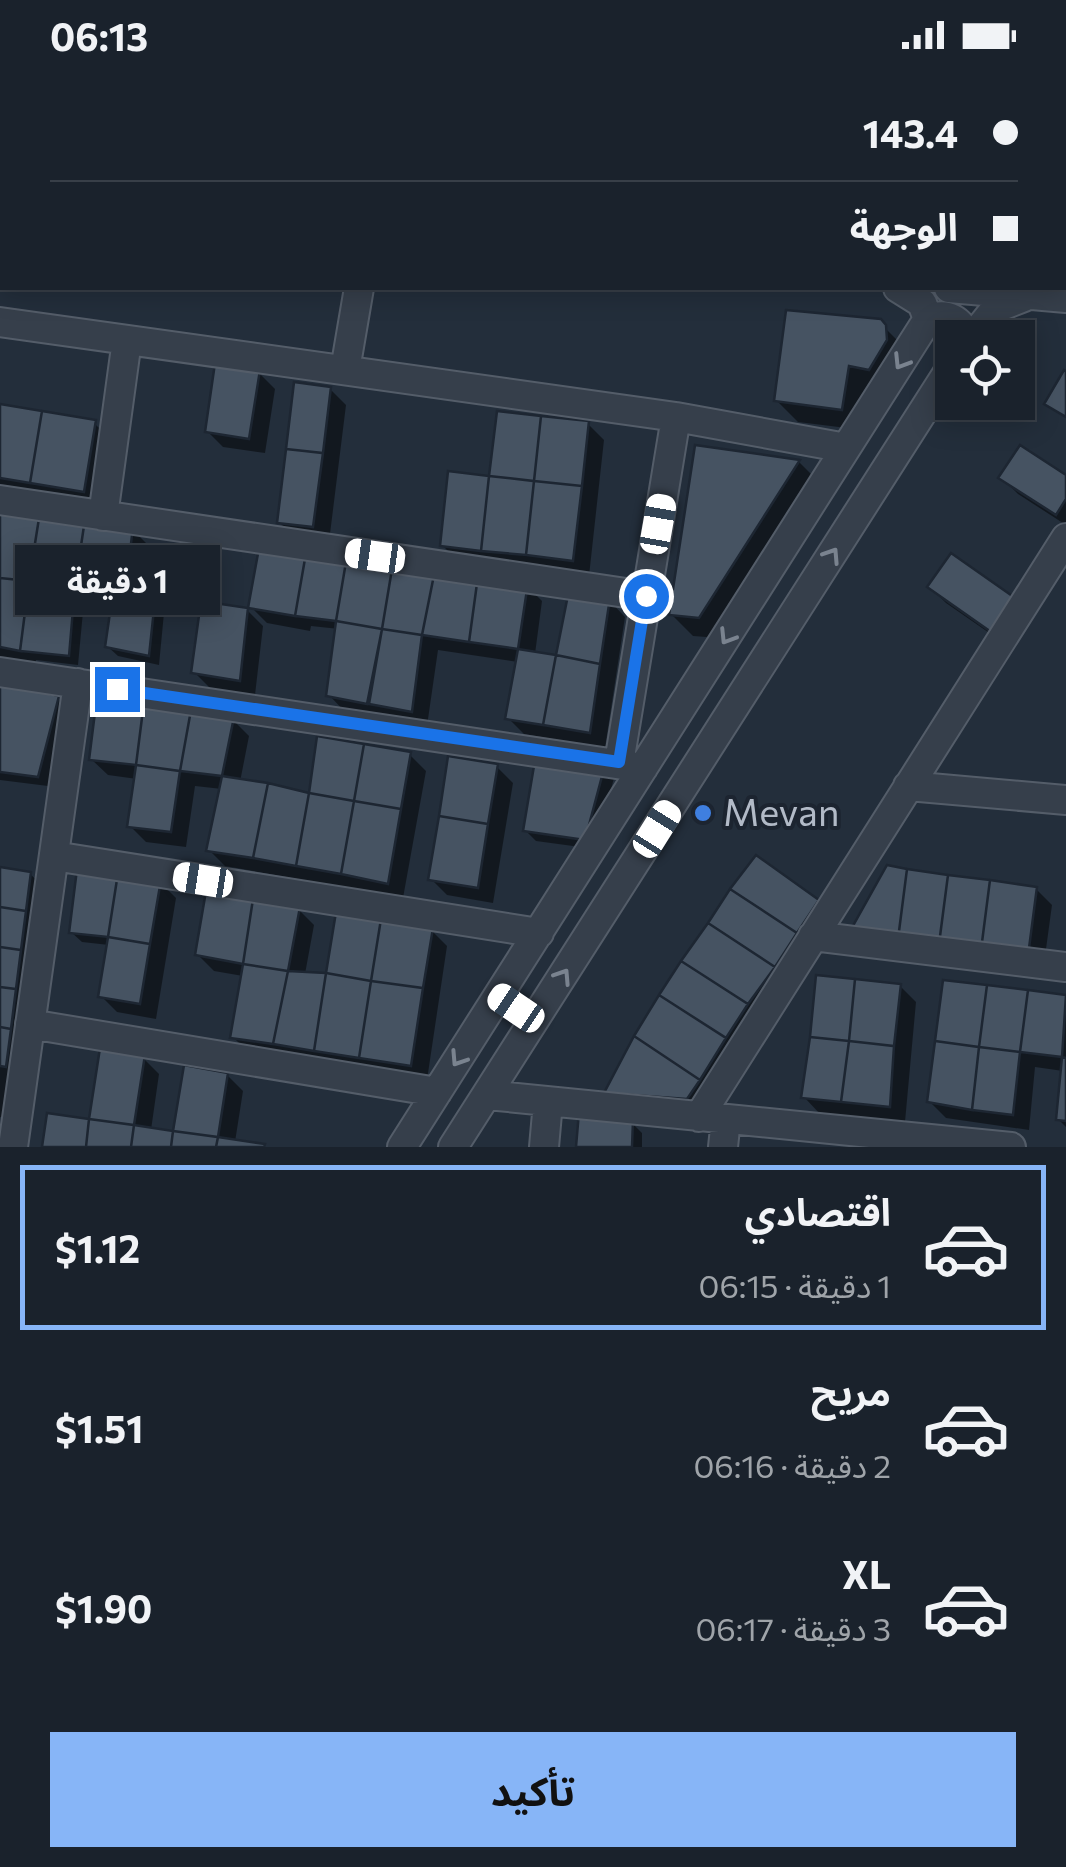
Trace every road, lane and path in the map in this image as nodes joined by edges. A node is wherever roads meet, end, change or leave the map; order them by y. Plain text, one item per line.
1 (359, 290) edge
2 (901, 290) edge
3 (972, 290) edge
4 (1030, 295) junction
5 (1066, 298) edge
6 (928, 319) junction
7 (954, 320) edge
8 (985, 320) edge
9 (0, 322) edge
10 (127, 340) junction
11 (344, 370) junction
12 (935, 393) edge
13 (676, 417) junction
14 (846, 448) junction
15 (0, 500) edge
16 (104, 516) junction
17 (1066, 538) edge
18 (646, 596) junction
19 (0, 672) edge
20 (78, 684) junction
21 (631, 765) junction
22 (908, 786) junction
23 (1066, 800) edge
24 (54, 856) junction
25 (538, 932) junction
26 (812, 936) junction
27 (1066, 968) edge
28 (498, 996) junction
29 (534, 1021) junction
30 (30, 1024) junction
31 (437, 1092) junction
32 (487, 1095) junction
33 (548, 1102) junction
34 (716, 1128) edge
35 (890, 1141) edge
36 (13, 1147) edge
37 (402, 1147) edge
38 (454, 1147) edge
39 (544, 1147) edge
40 (1012, 1147) edge

1 - 11 street
2 - 6 street
3 - 4 street
4 - 5 street
4 - 8 street
6 - 7 street
6 -> 14 street
9 - 10 street
10 - 11 street
10 - 16 street
11 - 13 street
29 -> 12 street
13 - 14 street
13 - 18 street
14 -> 21 street
15 - 16 street
16 - 18 street
17 - 22 street
18 - 21 street
19 - 20 street
20 - 21 street
20 - 24 street
21 - 25 street
22 - 23 street
22 - 26 street
24 - 25 street
24 - 30 street
25 - 28 street
26 - 27 street
26 - 34 street
28 - 29 street
28 -> 31 street
29 - 32 street
30 - 31 street
30 - 36 street
31 - 37 street
32 - 33 street
32 - 38 street
33 - 34 street
33 - 39 street
34 - 35 street
35 - 40 street

